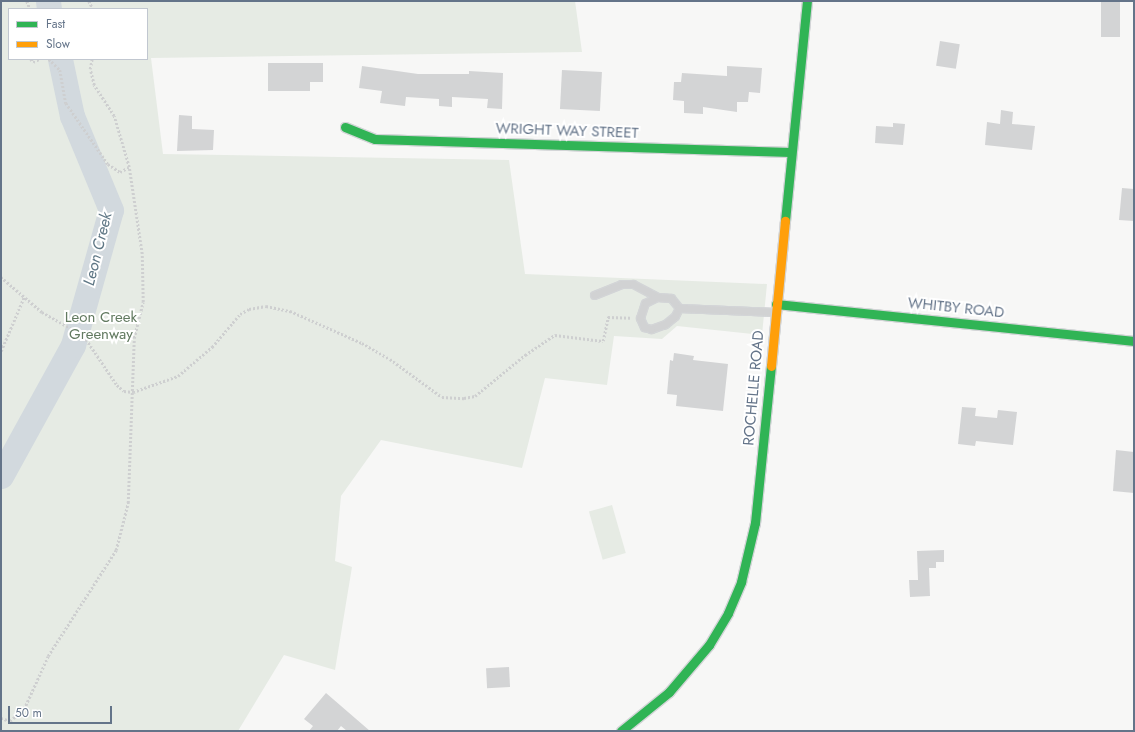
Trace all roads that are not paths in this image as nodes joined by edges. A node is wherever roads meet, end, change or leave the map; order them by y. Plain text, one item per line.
1 (807, 1) edge
2 (345, 127) dead end
3 (790, 152) junction
4 (594, 295) dead end
5 (657, 297) junction
6 (679, 308) junction
7 (775, 308) junction
8 (1134, 341) edge
9 (621, 731) edge

1 - 3 street, ROCHELLE ROAD
2 - 3 street, WRIGHT WAY STREET
3 - 7 street, ROCHELLE ROAD
4 - 5 lane
5 - 6 lane
5 - 6 lane
6 - 7 lane
7 - 8 street, WHITBY ROAD
7 - 9 street, ROCHELLE ROAD

